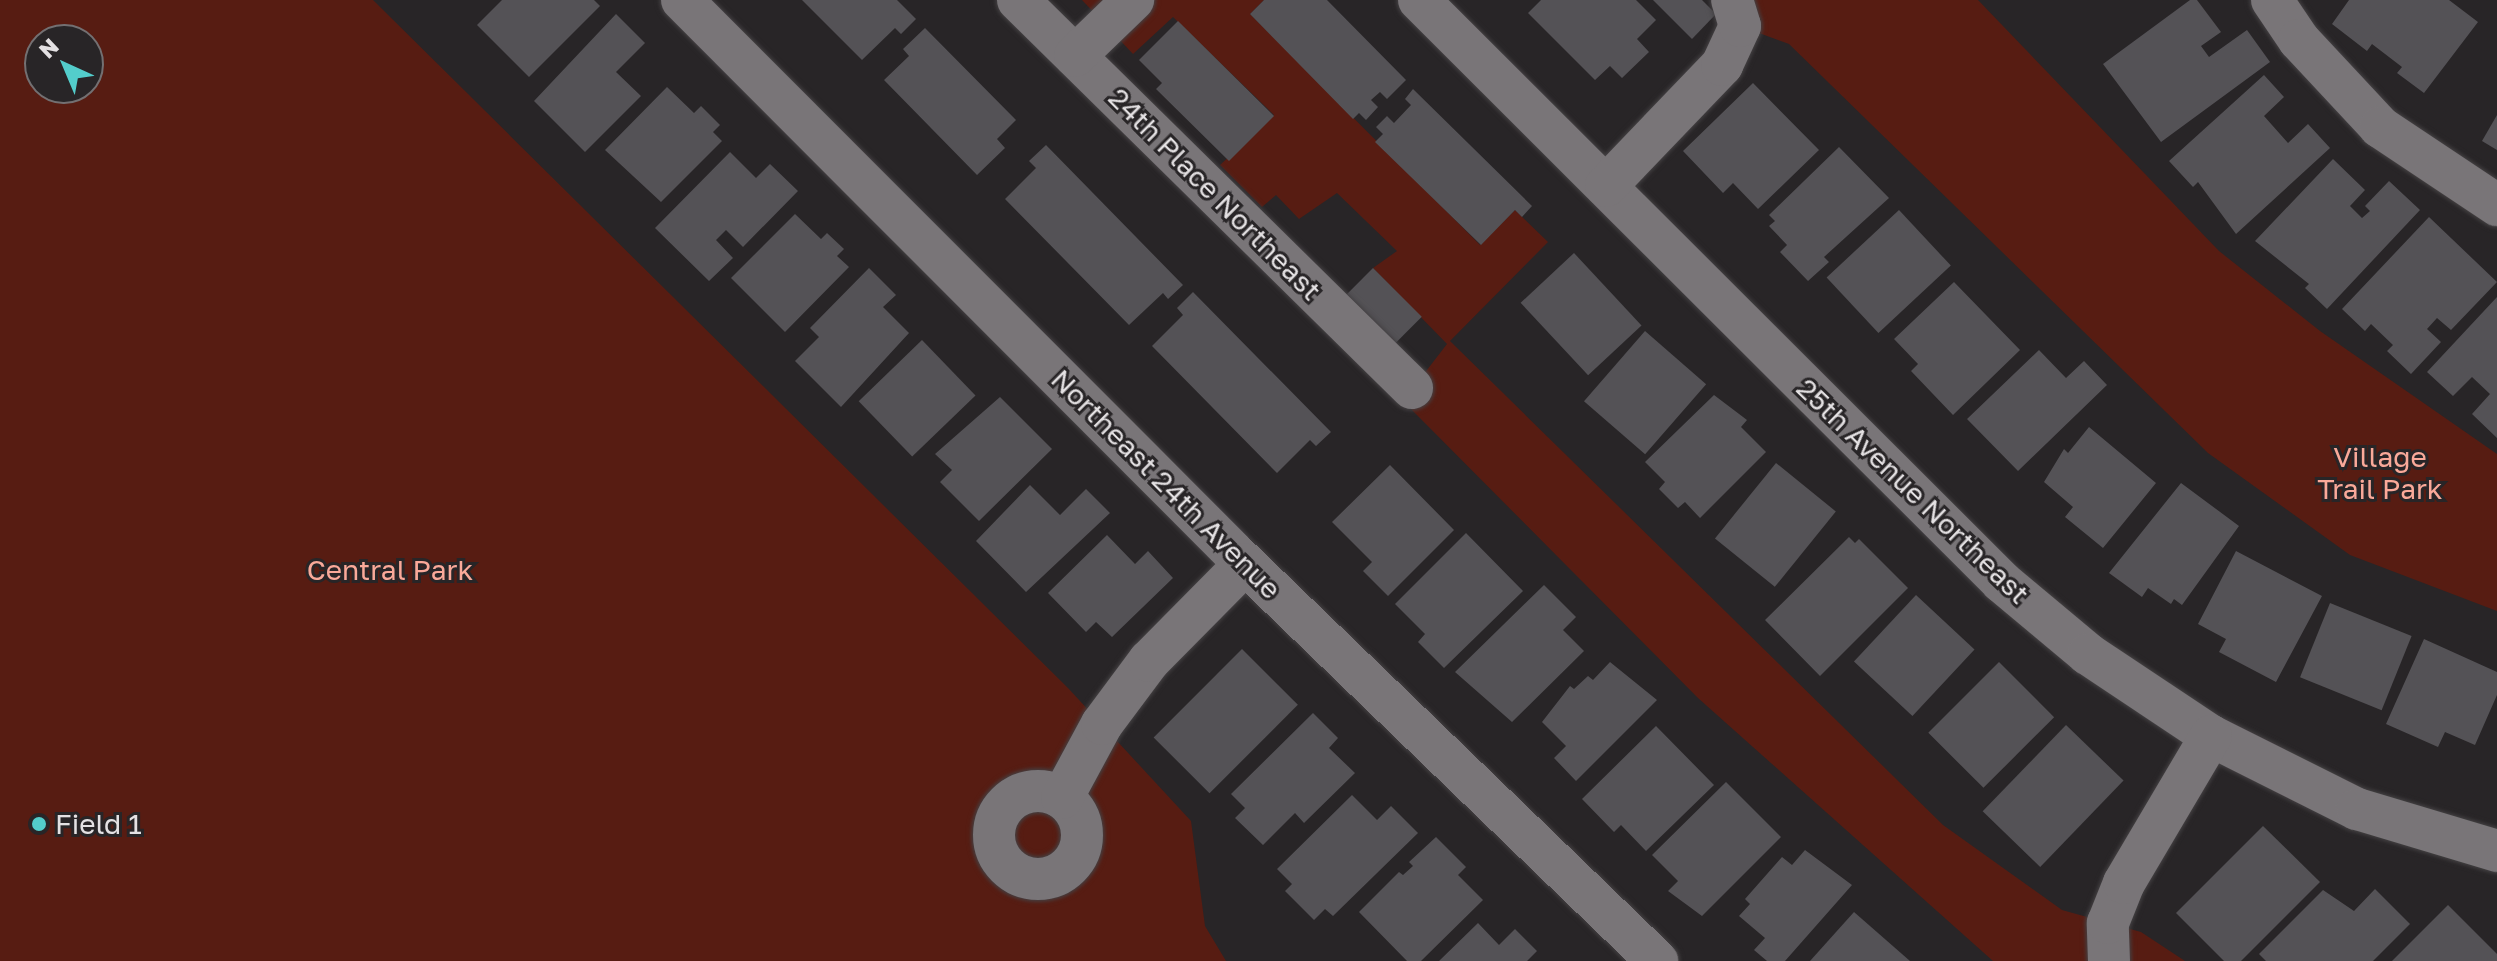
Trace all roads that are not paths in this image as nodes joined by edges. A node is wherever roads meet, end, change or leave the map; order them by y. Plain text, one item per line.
1 (682, 0) edge
2 (1018, 0) edge
3 (1133, 0) edge
4 (1419, 0) edge
5 (1732, 0) edge
6 (2272, 0) edge
7 (1075, 56) junction
8 (1606, 186) junction
9 (2497, 205) edge
10 (1412, 388) dead end
11 (1245, 564) junction
12 (2211, 736) junction
13 (1062, 798) dead end
14 (2497, 851) edge
15 (1657, 961) edge
16 (2109, 961) edge

1 - 11 street, Northeast 24th Avenue
2 - 7 street, 24th Place Northeast
3 - 7 street
4 - 8 street, 25th Avenue Northeast
5 - 8 street
6 - 9 street
7 - 10 street, 24th Place Northeast
8 - 12 street, 25th Avenue Northeast
11 - 13 street
11 - 15 street, Northeast 24th Avenue
12 - 14 street, 25th Avenue Northeast
12 - 16 street

